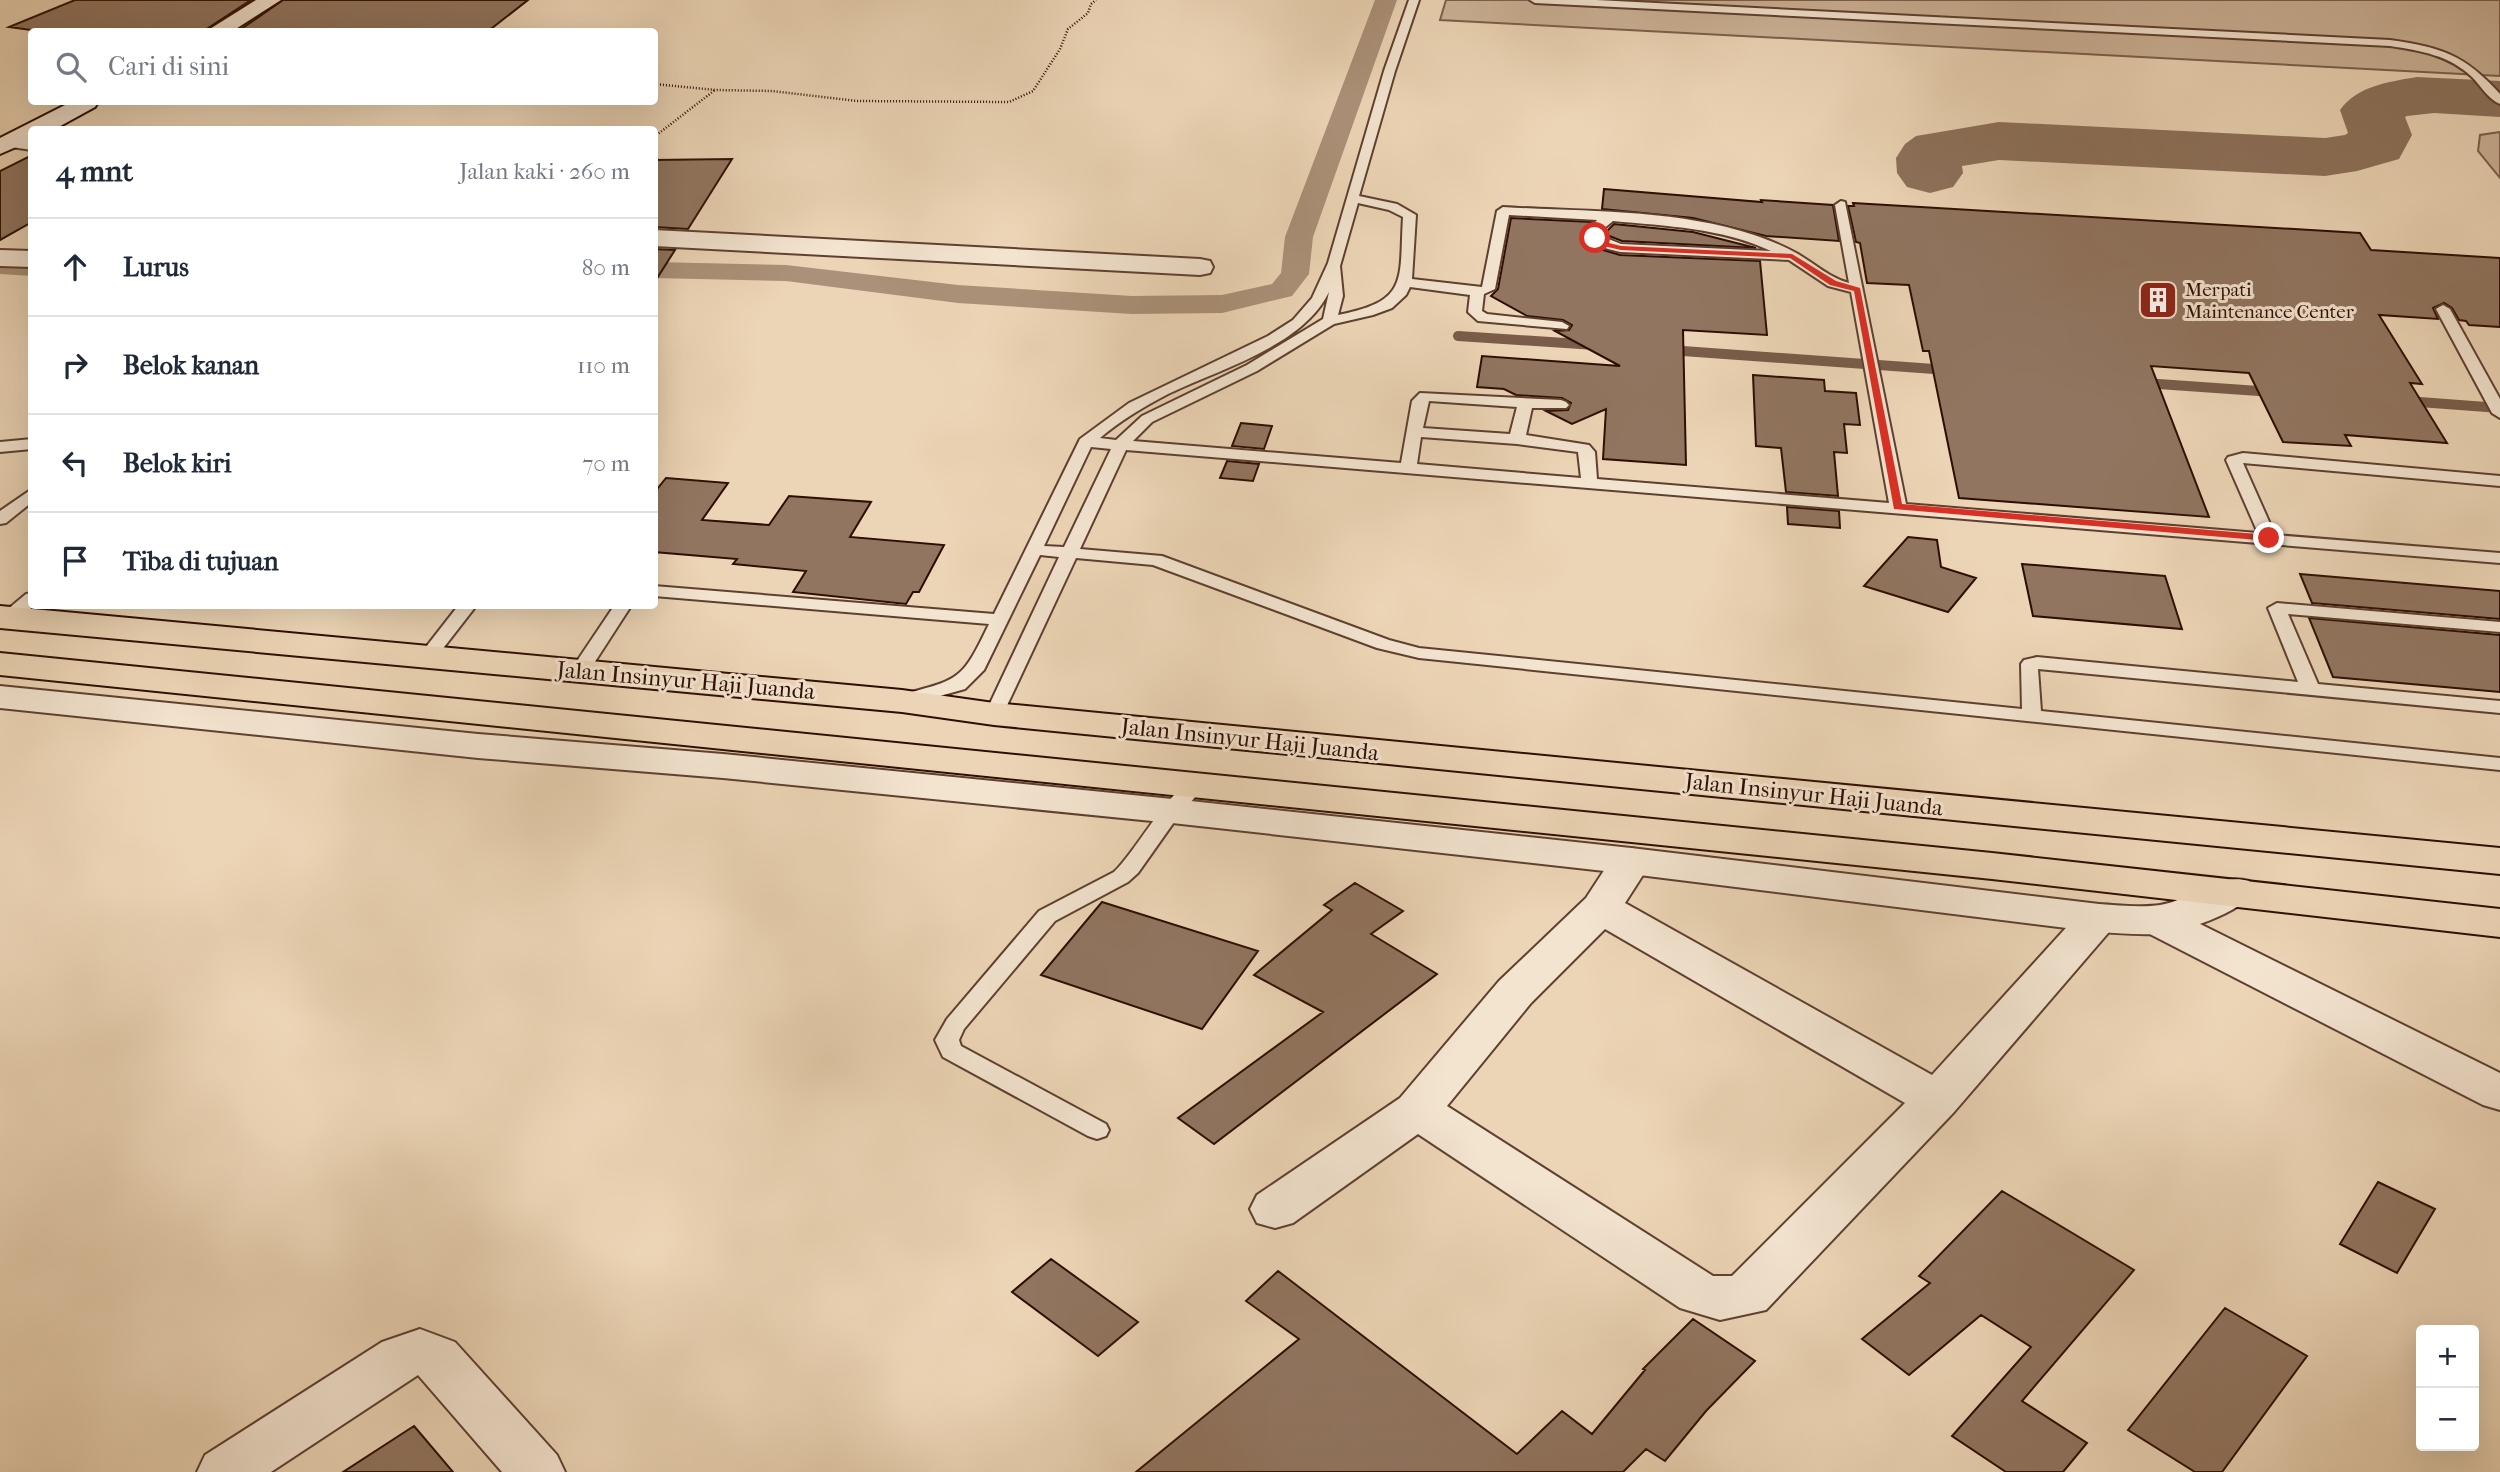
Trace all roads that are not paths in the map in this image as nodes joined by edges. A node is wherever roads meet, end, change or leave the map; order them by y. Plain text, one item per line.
1 (271, 0) edge
2 (1414, 0) edge
3 (1535, 0) edge
4 (1592, 1) edge
5 (222, 28) edge
6 (2500, 101) edge
7 (81, 105) edge
8 (41, 126) edge
9 (28, 134) edge
10 (13, 146) edge
11 (1352, 198) junction
12 (1841, 205) dead end
13 (1610, 217) junction
14 (658, 238) edge
15 (1792, 256) junction
16 (0, 258) edge
17 (28, 259) edge
18 (1200, 267) dead end
19 (1334, 267) junction
20 (1405, 282) junction
21 (1858, 290) junction
22 (1477, 292) junction
23 (2443, 309) dead end
24 (1330, 321) junction
25 (1562, 326) dead end
26 (1871, 360) joint
27 (1875, 381) joint
28 (1525, 404) junction
29 (1561, 405) dead end
30 (2496, 406) edge
31 (1415, 432) junction
32 (1517, 439) junction
33 (1086, 442) junction
34 (28, 444) edge
35 (1121, 444) junction
36 (0, 447) edge
37 (1202, 452) joint
38 (1408, 469) junction
39 (2500, 481) edge
40 (1589, 484) junction
41 (28, 497) edge
42 (1898, 507) junction
43 (0, 519) edge
44 (2269, 538) junction
45 (1035, 550) junction
46 (1069, 552) junction
47 (2500, 558) edge
48 (658, 591) edge
49 (465, 609) edge
50 (620, 609) edge
51 (13, 611) edge
52 (1002, 620) junction
53 (2500, 626) edge
54 (205, 635) junction
55 (428, 656) junction
56 (0, 664) edge
57 (580, 670) junction
58 (156, 682) junction
59 (2311, 690) junction
60 (0, 697) edge
61 (902, 701) junction
62 (2500, 708) edge
63 (994, 714) junction
64 (2032, 715) junction
65 (2500, 764) edge
66 (1184, 798) junction
67 (1983, 810) junction
68 (1631, 861) junction
69 (2500, 861) edge
70 (1992, 866) junction
71 (2234, 891) junction
72 (1601, 908) junction
73 (2099, 918) junction
74 (2157, 920) junction
75 (2500, 923) edge
76 (2500, 1093) edge
77 (1937, 1100) junction
78 (1417, 1110) junction
79 (1097, 1130) dead end
80 (1275, 1209) dead end
81 (225, 1472) edge
82 (537, 1472) edge

1 - 5 street
2 - 11 lane
3 - 4 lane
4 - 6 lane
7 - 8 street
9 - 10 street
11 - 19 lane
11 - 20 lane
12 - 21 lane
13 - 15 lane
13 - 15 lane
13 - 22 lane
14 - 18 street
15 - 21 lane
16 - 17 street
19 - 24 lane
19 - 33 lane
20 - 22 lane
20 - 24 lane
21 - 26 lane
22 - 25 lane
23 - 30 lane
24 - 35 lane
26 - 27 lane
27 - 42 lane
28 - 29 lane
28 - 31 lane
28 - 32 lane
31 - 32 lane
31 - 38 lane
32 - 40 lane
33 - 35 lane
33 - 45 lane
34 - 36 lane
35 - 37 lane
35 - 46 lane
37 - 38 lane
38 - 40 lane
39 - 44 lane
40 - 42 lane
41 - 43 lane
42 - 44 lane
44 - 47 lane
45 - 46 lane
45 - 52 lane
46 - 63 lane
46 - 64 lane
48 - 52 lane
49 - 55 lane
50 - 57 lane
51 - 54 highway, Jalan Insinyur Haji Juanda
52 - 61 lane
53 - 59 lane
54 - 55 highway, Jalan Insinyur Haji Juanda
54 - 58 highway
55 - 57 highway, Jalan Insinyur Haji Juanda
56 - 58 highway
57 - 61 highway, Jalan Insinyur Haji Juanda
58 - 66 highway
59 - 62 lane
59 - 64 lane
60 - 66 street
61 - 63 highway, Jalan Insinyur Haji Juanda
63 - 67 highway, Jalan Insinyur Haji Juanda
64 - 65 lane
66 - 68 street
66 - 70 highway
66 - 79 lane
67 - 69 highway, Jalan Insinyur Haji Juanda
67 - 70 highway
68 - 72 street
68 - 73 street
70 - 71 highway
71 - 74 street
71 - 75 highway
72 - 77 street
72 - 78 street
73 - 74 street
73 - 77 street
74 - 76 street
77 - 78 street
78 - 80 street
81 - 82 street

